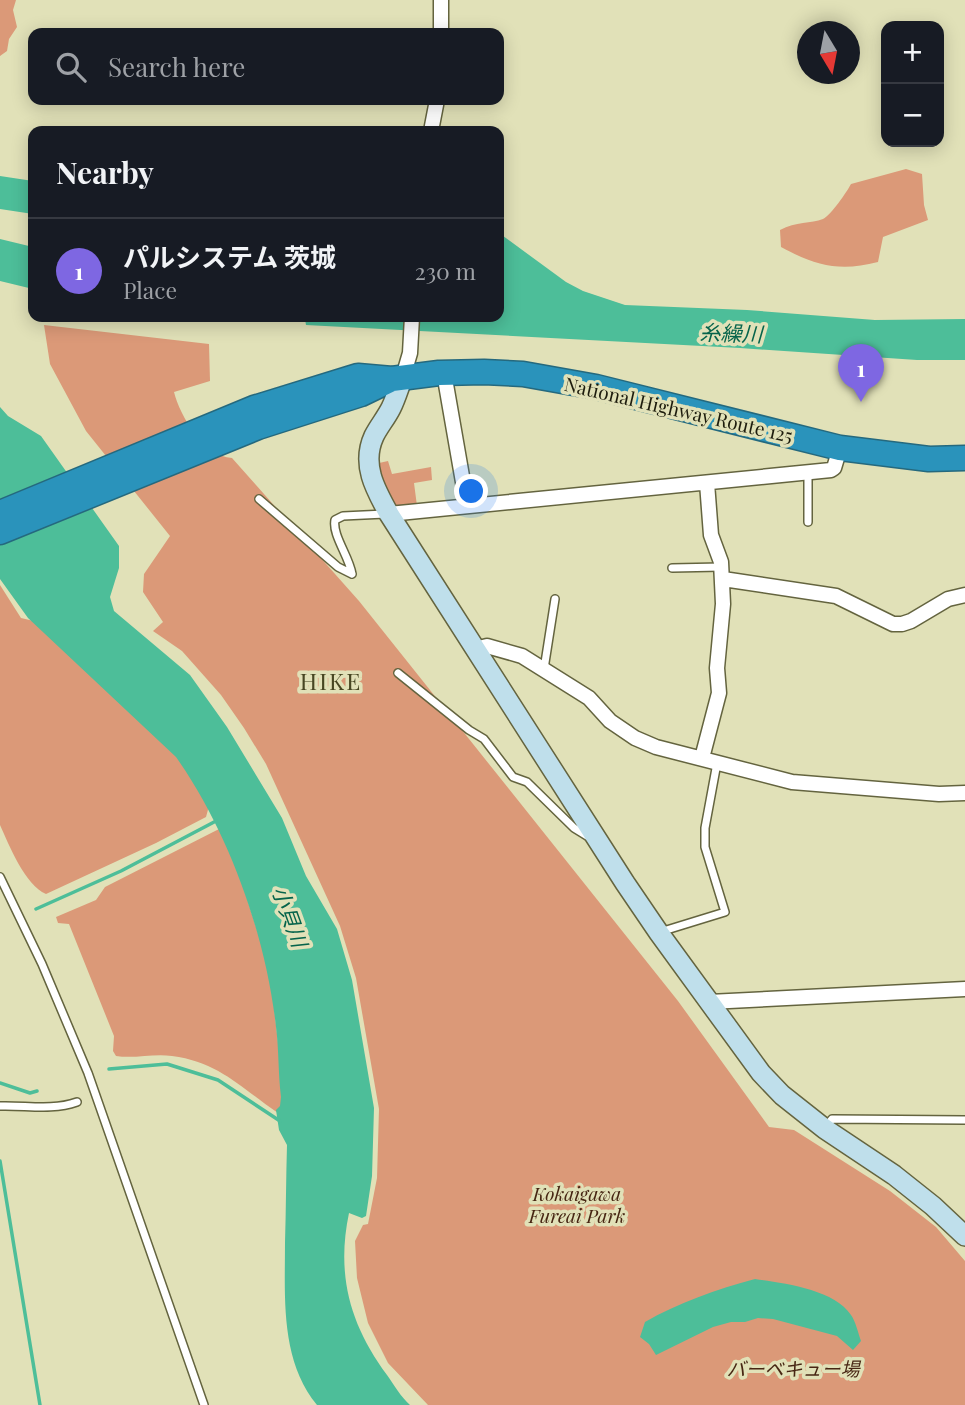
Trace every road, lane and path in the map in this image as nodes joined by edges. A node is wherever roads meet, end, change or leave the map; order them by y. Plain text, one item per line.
1 (441, 0) edge
2 (440, 28) edge
3 (437, 105) edge
4 (432, 126) edge
5 (412, 322) edge
6 (444, 373) junction
7 (398, 378) junction
8 (220, 433) junction
9 (840, 448) junction
10 (965, 458) edge
11 (808, 472) junction
12 (708, 483) junction
13 (259, 499) dead end
14 (467, 505) junction
15 (0, 513) edge
16 (389, 514) junction
17 (808, 522) dead end
18 (0, 532) edge
19 (672, 568) dead end
20 (722, 573) junction
21 (965, 595) edge
22 (555, 598) dead end
23 (475, 649) junction
24 (544, 669) junction
25 (398, 673) dead end
26 (710, 760) junction
27 (965, 793) edge
28 (600, 843) junction
29 (0, 877) edge
30 (659, 933) junction
31 (965, 989) edge
32 (709, 1002) junction
33 (76, 1102) dead end
34 (0, 1106) edge
35 (965, 1120) edge
36 (825, 1129) junction
37 (965, 1236) edge
38 (204, 1405) edge

1 - 2 street
3 - 4 street
5 - 7 street
6 - 7 highway, National Highway Route 125
6 - 9 highway, National Highway Route 125
6 - 14 street
7 - 8 highway, National Highway Route 125
7 - 16 street
8 - 15 highway, National Highway Route 125
8 - 18 highway, National Highway Route 125
9 - 10 highway, National Highway Route 125
9 - 11 street
11 - 12 street
11 - 17 lane
12 - 14 street
12 - 20 street
13 - 16 lane
14 - 16 street
16 - 23 street
19 - 20 lane
20 - 21 street
20 - 26 street
22 - 24 lane
23 - 24 street
23 - 28 street
24 - 26 street
25 - 28 lane
26 - 27 street
26 - 30 lane
28 - 30 street
29 - 38 lane
30 - 32 street
31 - 32 street
32 - 36 street
33 - 34 lane
35 - 36 lane
36 - 37 street

